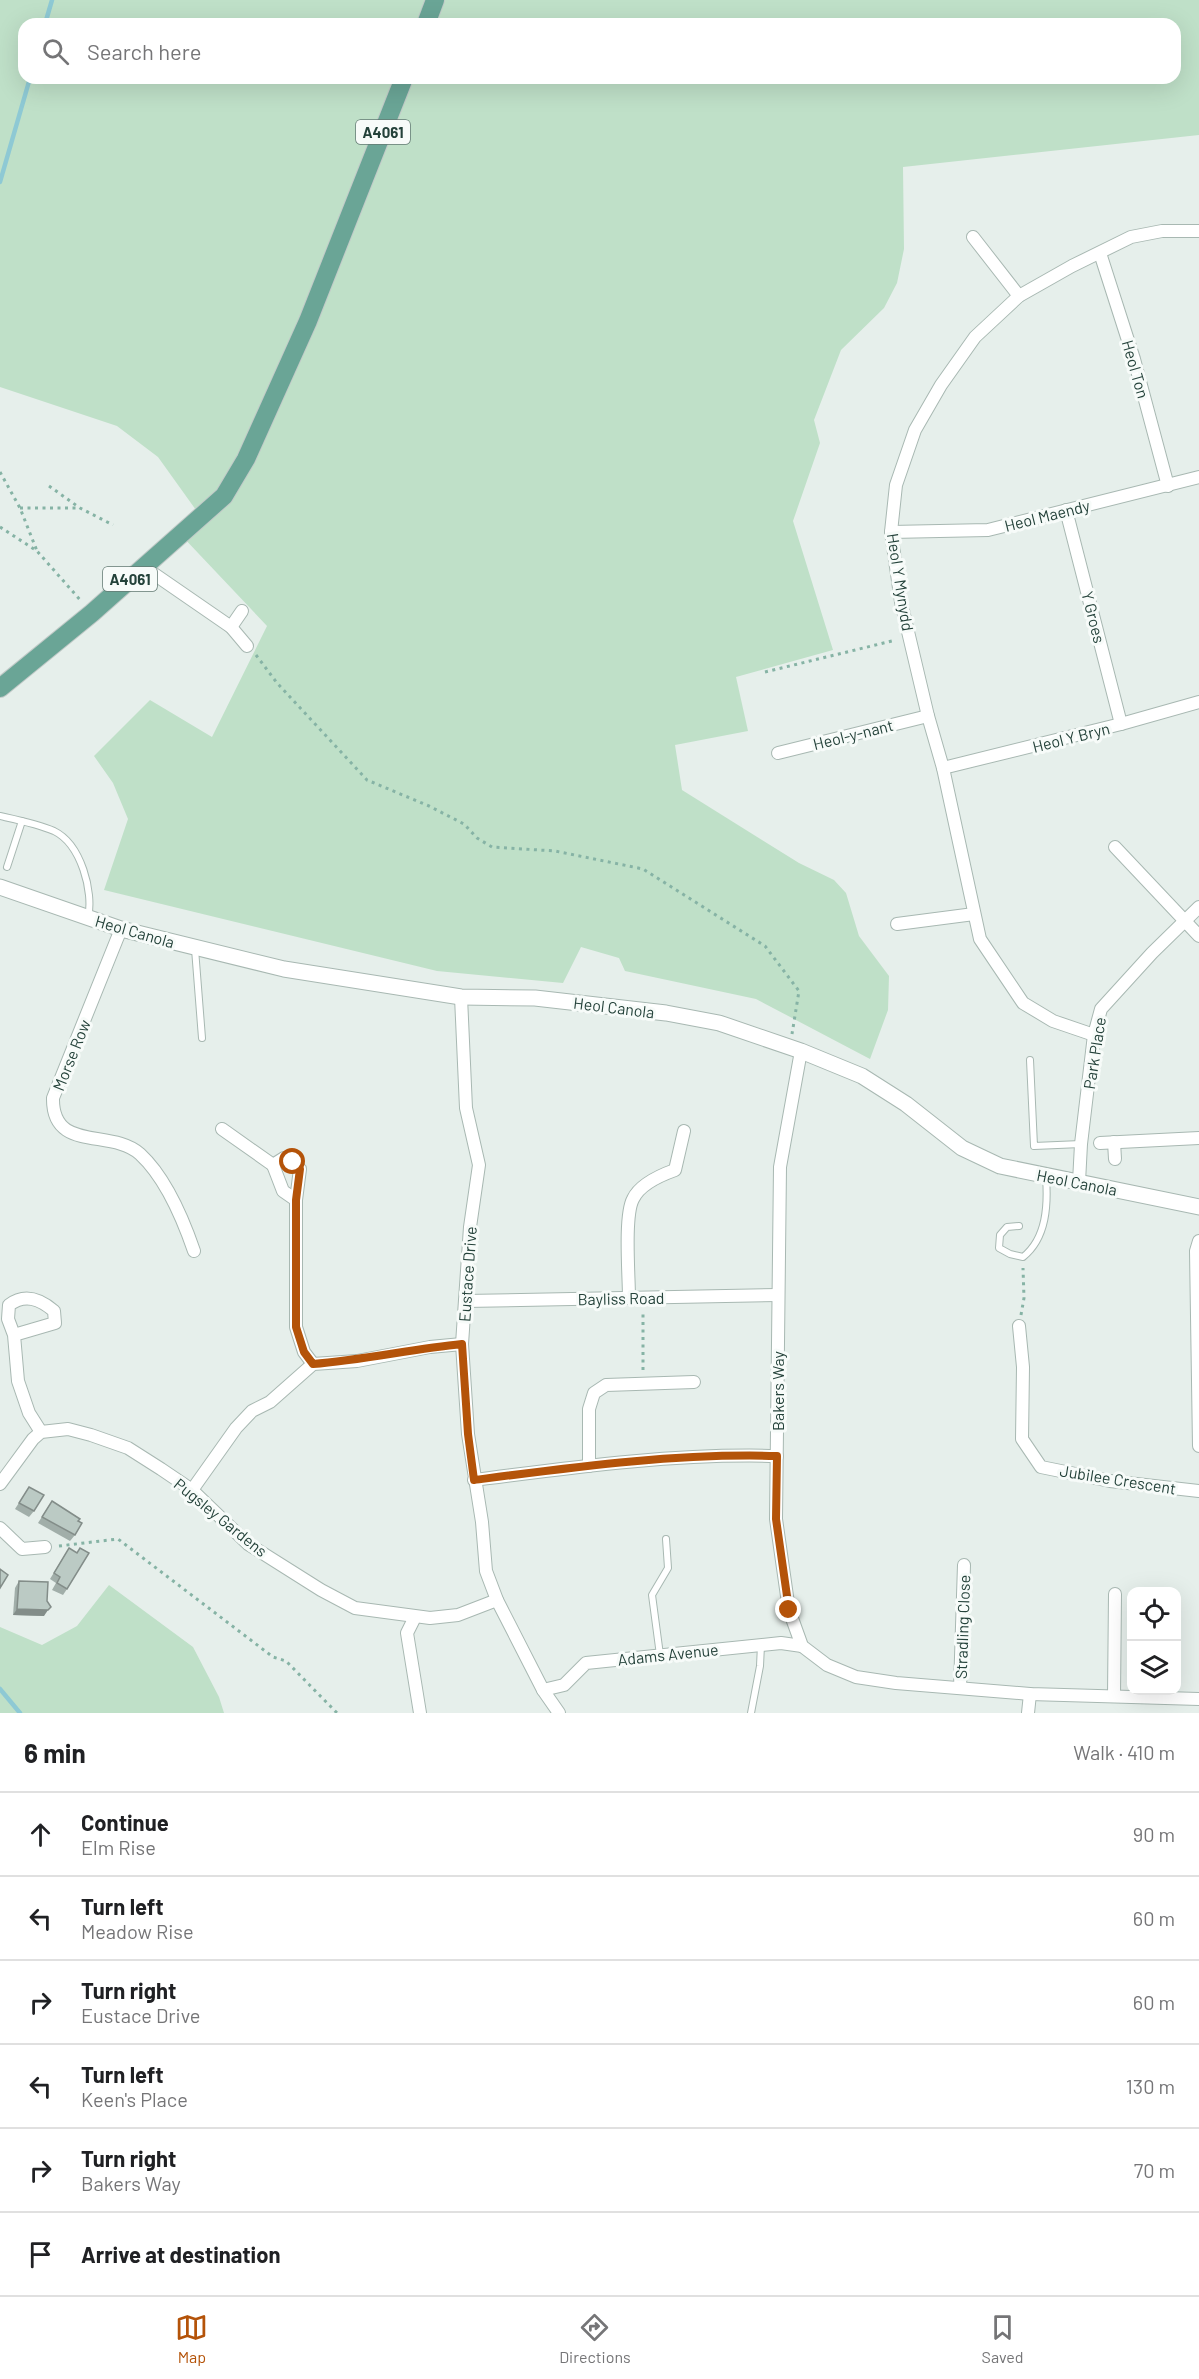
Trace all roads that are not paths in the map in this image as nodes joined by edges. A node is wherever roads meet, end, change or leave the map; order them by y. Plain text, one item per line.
1 (435, 0) edge
2 (428, 18) edge
3 (402, 84) edge
4 (1199, 231) edge
5 (973, 237) dead end
6 (1100, 253) junction
7 (1018, 296) junction
8 (1199, 477) edge
9 (1168, 486) junction
10 (1066, 510) junction
11 (891, 532) junction
12 (144, 567) junction
13 (242, 611) dead end
14 (231, 627) junction
15 (247, 646) road end
16 (0, 688) edge
17 (1199, 702) edge
18 (928, 716) junction
19 (1121, 724) junction
20 (778, 753) dead end
21 (943, 768) junction
22 (0, 816) edge
23 (22, 821) junction
24 (1115, 847) dead end
25 (7, 867) dead end
26 (0, 887) edge
27 (1199, 907) edge
28 (974, 914) junction
29 (88, 918) junction
30 (1185, 921) junction
31 (897, 924) dead end
32 (121, 929) junction
33 (1199, 936) edge
34 (195, 948) junction
35 (461, 997) junction
36 (1094, 1035) junction
37 (202, 1038) dead end
38 (795, 1049) junction
39 (1030, 1060) dead end
40 (222, 1129) dead end
41 (684, 1131) dead end
42 (1199, 1138) edge
43 (1114, 1142) junction
44 (1100, 1143) dead end
45 (1081, 1144) junction
46 (1115, 1159) dead end
47 (273, 1165) junction
48 (1046, 1176) junction
49 (1080, 1182) junction
50 (296, 1200) junction
51 (1199, 1207) edge
52 (1019, 1226) dead end
53 (1199, 1241) edge
54 (194, 1251) dead end
55 (778, 1295) junction
56 (629, 1298) junction
57 (465, 1301) junction
58 (1019, 1326) road end
59 (14, 1335) dead end
60 (462, 1344) junction
61 (313, 1364) junction
62 (694, 1382) dead end
63 (41, 1432) junction
64 (1199, 1446) edge
65 (777, 1456) junction
66 (588, 1466) junction
67 (474, 1480) junction
68 (0, 1484) edge
69 (192, 1490) junction
70 (1199, 1491) edge
71 (0, 1528) edge
72 (666, 1539) dead end
73 (45, 1547) road end
74 (964, 1565) dead end
75 (1115, 1594) dead end
76 (497, 1600) junction
77 (415, 1617) junction
78 (761, 1645) junction
79 (802, 1646) junction
80 (660, 1655) junction
81 (960, 1688) junction
82 (543, 1690) junction
83 (1030, 1694) junction
84 (1114, 1696) junction
85 (1199, 1699) edge
86 (420, 1713) edge
87 (559, 1713) edge
88 (751, 1713) edge
89 (1028, 1713) edge

1 - 2 main road
3 - 12 main road, A4061
4 - 6 street, Heol Y Mynydd
5 - 7 street
6 - 7 street, Heol Y Mynydd
6 - 9 street, Heol Ton
7 - 11 street, Heol Y Mynydd
8 - 9 street, Heol Maendy
9 - 10 street, Heol Maendy
10 - 11 street, Heol Maendy
10 - 19 street, Y Groes
11 - 18 street, Heol Y Mynydd
12 - 14 street
12 - 16 main road, A4061
13 - 14 street
14 - 15 street
17 - 19 street, Heol Y Bryn
18 - 20 street, Heol-y-nant
18 - 21 street, Heol Y Mynydd
19 - 21 street, Heol Y Bryn
21 - 28 street, Heol Y Mynydd
22 - 23 lane
23 - 25 lane
23 - 29 lane
24 - 30 street
26 - 29 street, Heol Canola
27 - 30 street, Park Place
28 - 31 street
28 - 36 street, Heol Y Mynydd
29 - 32 street, Heol Canola
30 - 33 street
30 - 36 street, Park Place
32 - 34 street, Heol Canola
32 - 54 street, Morse Row
34 - 35 street, Heol Canola
34 - 37 lane
35 - 38 street, Heol Canola
35 - 57 street, Eustace Drive
36 - 45 street, Park Place
38 - 48 street, Heol Canola
38 - 55 street, Bakers Way
39 - 45 lane
40 - 47 street
41 - 56 street
42 - 43 street
43 - 44 street
43 - 46 street
45 - 49 street, Park Place
47 - 50 street
47 - 50 street
48 - 49 street, Heol Canola
48 - 52 lane
49 - 51 street, Heol Canola
50 - 61 street
53 - 64 street
55 - 56 street, Bayliss Road
55 - 65 street, Bakers Way
56 - 57 street, Bayliss Road
57 - 60 street, Eustace Drive
58 - 70 street, Jubilee Crescent
59 - 63 street
60 - 61 street
60 - 67 street, Eustace Drive
61 - 69 street
62 - 66 street
63 - 68 street
63 - 69 street, Pugsley Gardens
65 - 66 street
65 - 79 street, Bakers Way
66 - 67 street
67 - 76 street, Eustace Drive
69 - 77 street, Pugsley Gardens
71 - 73 street
72 - 80 lane
74 - 81 street, Stradling Close
75 - 84 street
76 - 77 street, Pugsley Gardens
76 - 82 street, Eustace Drive
77 - 86 street
78 - 79 street, Adams Avenue
78 - 80 street, Adams Avenue
78 - 88 lane
79 - 81 street
80 - 82 street, Adams Avenue
81 - 83 street
82 - 87 street, Eustace Drive
83 - 84 street
83 - 89 street
84 - 85 street

